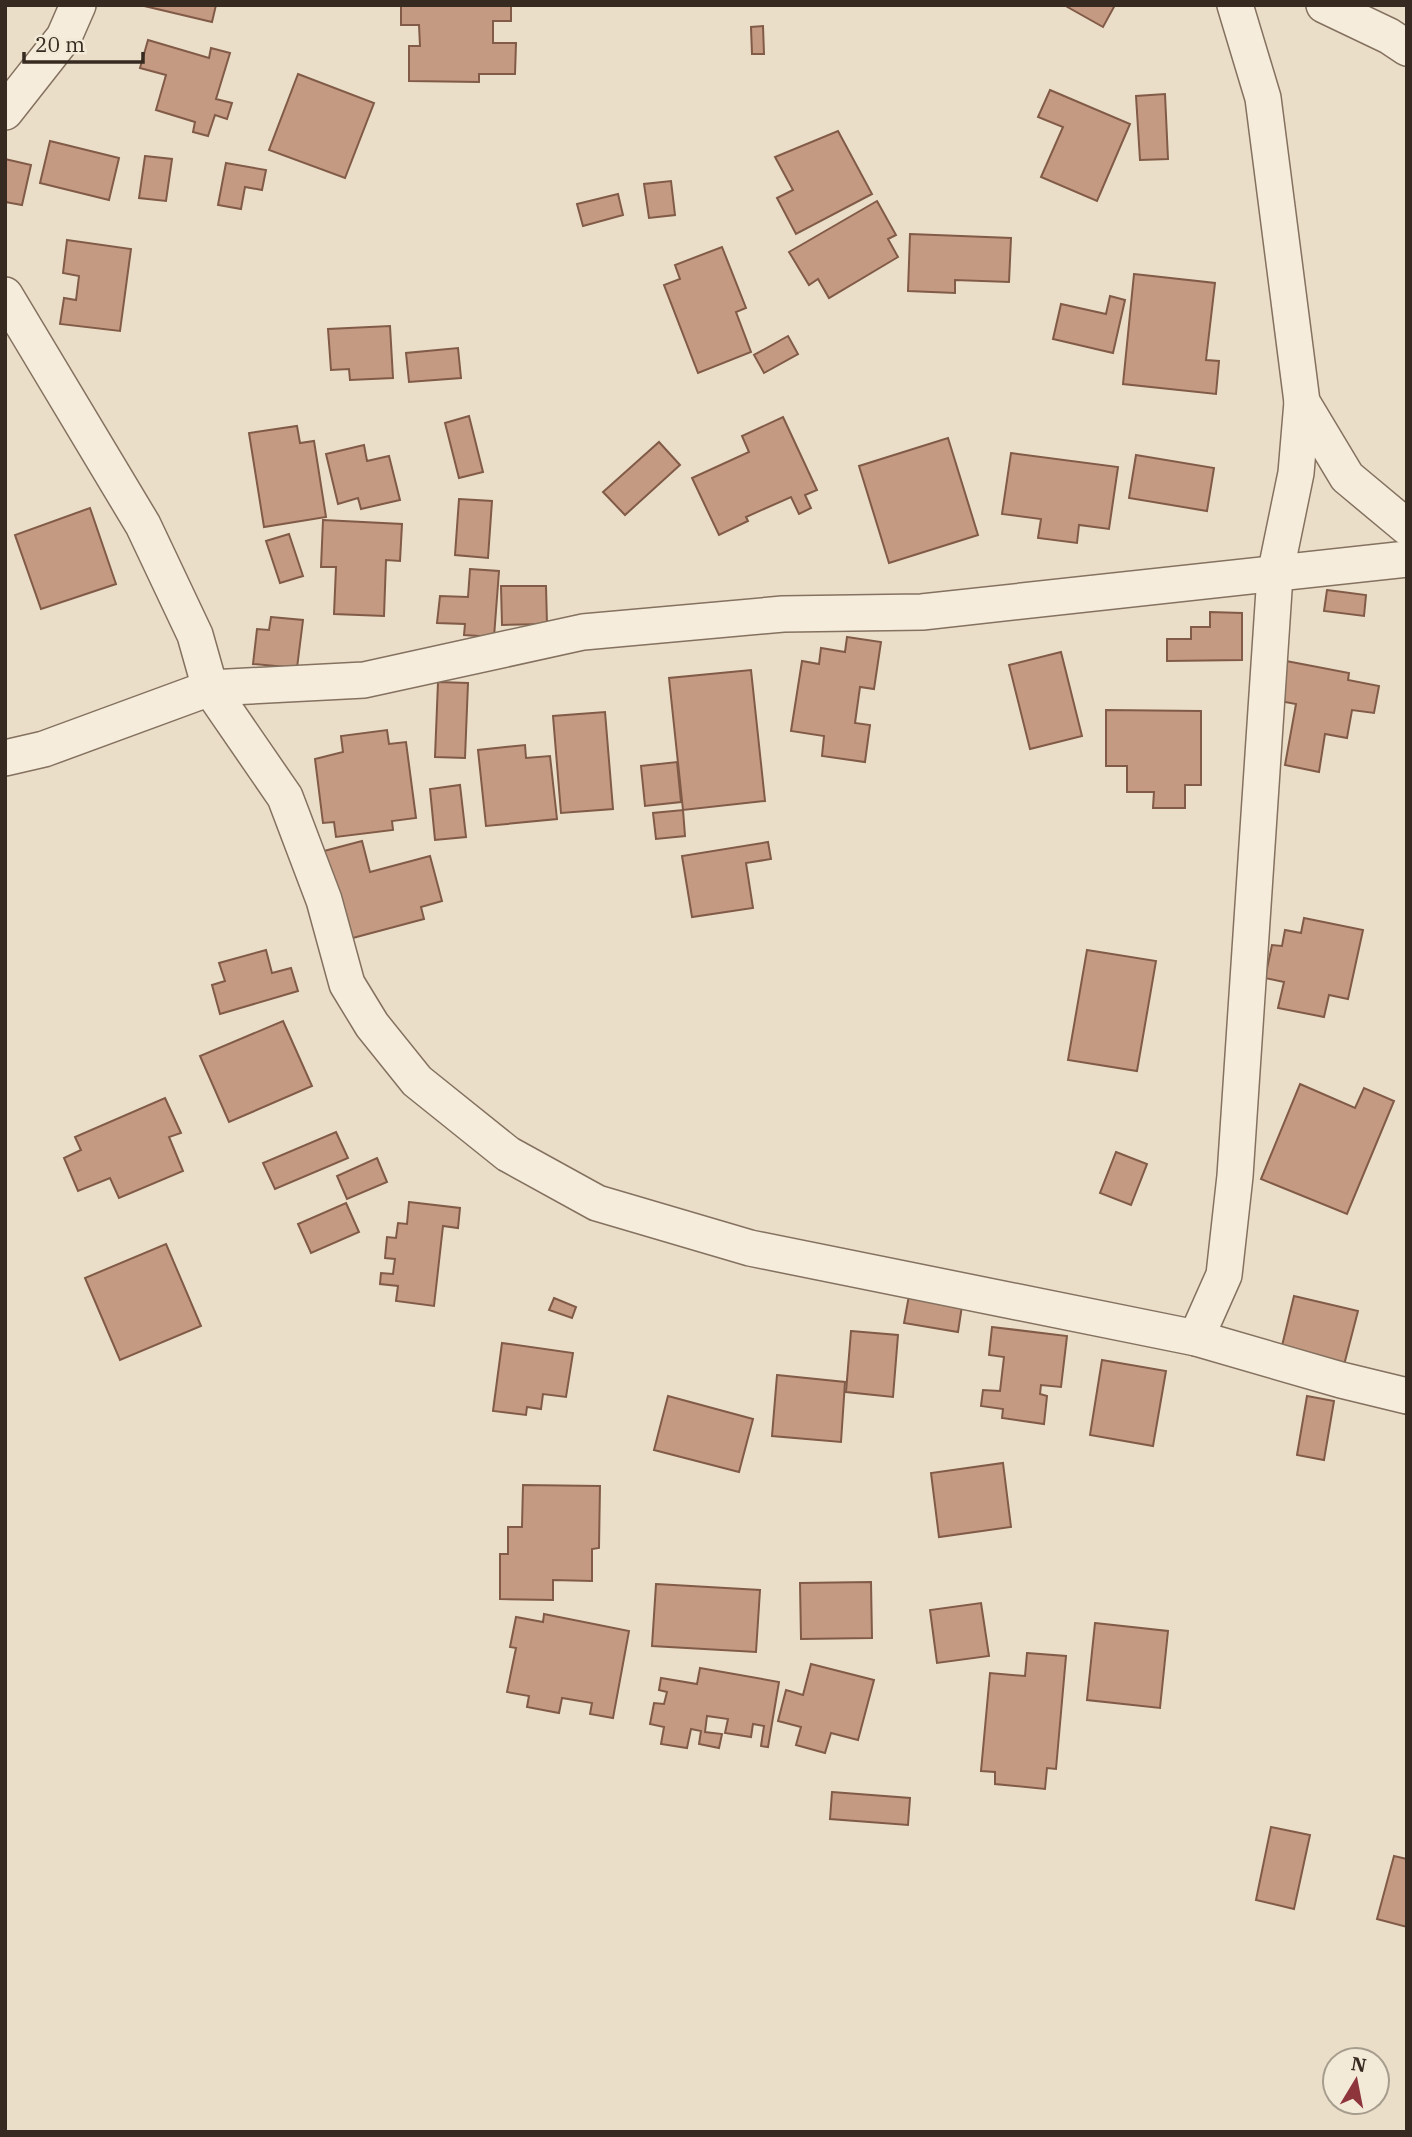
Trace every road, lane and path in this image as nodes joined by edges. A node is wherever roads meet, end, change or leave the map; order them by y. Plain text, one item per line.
1 (78, 5) edge
2 (1235, 5) edge
3 (1324, 5) edge
4 (1407, 48) edge
5 (5, 112) edge
6 (5, 295) edge
7 (1303, 402) junction
8 (1407, 527) edge
9 (1407, 559) edge
10 (1275, 575) junction
11 (210, 688) junction
12 (5, 758) edge
13 (1196, 1338) junction
14 (1407, 1396) edge

1 - 5 street
2 - 7 street
3 - 4 street
6 - 11 street
7 - 8 street
7 - 10 street
9 - 10 street
10 - 11 street
10 - 13 street
11 - 12 street
11 - 13 street
13 - 14 street

